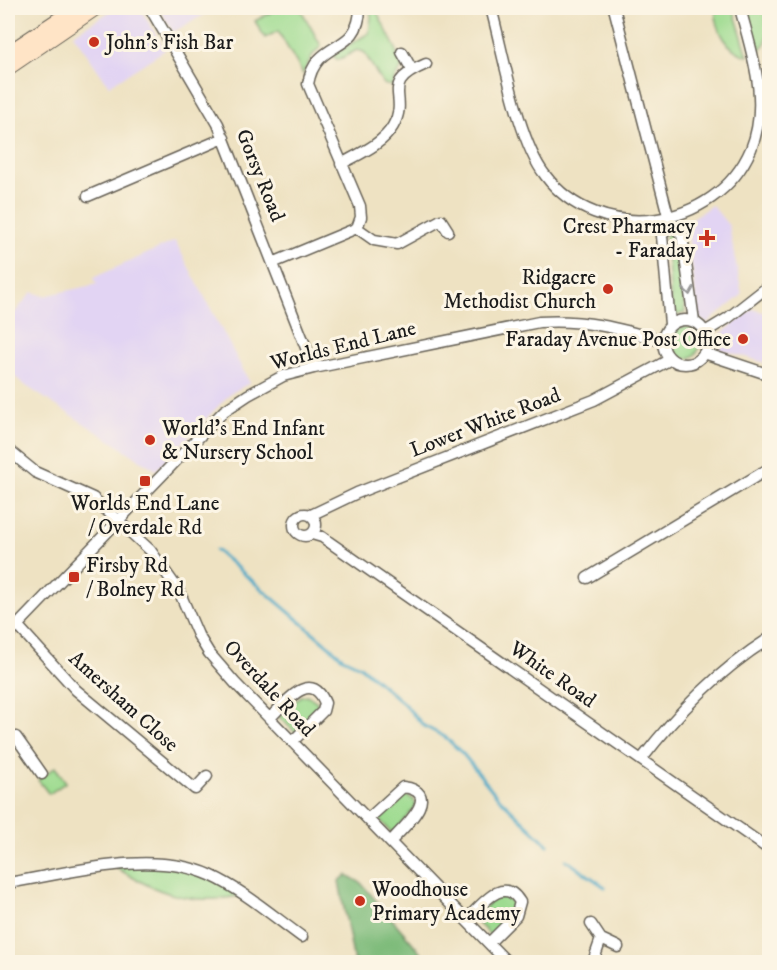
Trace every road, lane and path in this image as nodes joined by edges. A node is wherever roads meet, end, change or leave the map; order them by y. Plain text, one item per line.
1 (76, 8) edge
2 (83, 8) edge
3 (88, 8) edge
4 (96, 8) edge
5 (150, 8) edge
6 (360, 8) edge
7 (491, 8) edge
8 (614, 8) edge
9 (740, 8) edge
10 (402, 52) dead end
11 (8, 53) edge
12 (426, 64) dead end
13 (8, 69) edge
14 (412, 70) junction
15 (224, 138) junction
16 (341, 164) junction
17 (88, 196) dead end
18 (670, 221) junction
19 (357, 228) junction
20 (448, 231) dead end
21 (275, 262) junction
22 (770, 285) edge
23 (694, 321) junction
24 (670, 324) junction
25 (705, 332) junction
26 (662, 341) junction
27 (704, 353) junction
28 (671, 359) junction
29 (314, 368) junction
30 (770, 375) edge
31 (8, 450) edge
32 (770, 468) edge
33 (311, 515) junction
34 (120, 521) junction
35 (312, 534) junction
36 (587, 578) dead end
37 (18, 626) junction
38 (8, 635) edge
39 (770, 638) edge
40 (270, 718) junction
41 (293, 741) junction
42 (8, 742) edge
43 (641, 760) junction
44 (42, 774) dead end
45 (207, 776) dead end
46 (368, 819) junction
47 (390, 842) junction
48 (770, 850) edge
49 (8, 883) edge
50 (466, 920) junction
51 (591, 924) dead end
52 (302, 937) dead end
53 (601, 939) junction
54 (489, 943) junction
55 (618, 947) dead end
56 (507, 963) edge
57 (593, 963) edge

1 - 11 street
2 - 3 street
4 - 13 street
5 - 15 street, Gorsy Road
6 - 16 street
7 - 18 street
8 - 18 street
9 - 18 street
10 - 14 street
12 - 14 street
14 - 16 street
15 - 17 street
15 - 21 street, Gorsy Road
16 - 19 street
18 -> 23 street
18 - 24 street
19 - 20 street
19 - 21 street
21 - 29 street, Gorsy Road
22 - 25 street
23 - 24 street
23 - 25 street
24 - 26 street
25 - 27 street
26 - 28 street
26 - 29 street, Worlds End Lane
27 - 28 street
27 - 30 street
28 - 33 street, Lower White Road
29 - 34 street, Worlds End Lane
31 - 34 street, Overdale Road
32 - 36 street
33 - 35 street
33 - 35 street, White Road
34 - 37 street, Worlds End Lane
34 - 40 street, Overdale Road
35 - 43 street, White Road
37 - 38 street, Worlds End Lane
37 - 45 street, Amersham Close
39 - 43 street
40 - 41 street, Overdale Road
40 - 41 street
41 - 46 street, Overdale Road
42 - 44 street
43 - 48 street, White Road
46 - 47 street, Overdale Road
46 - 47 street
47 - 50 street, Overdale Road
49 - 52 street
50 - 54 street, Overdale Road
50 - 54 street
51 - 53 street
53 - 55 street
53 - 57 street
54 - 56 street, Overdale Road

